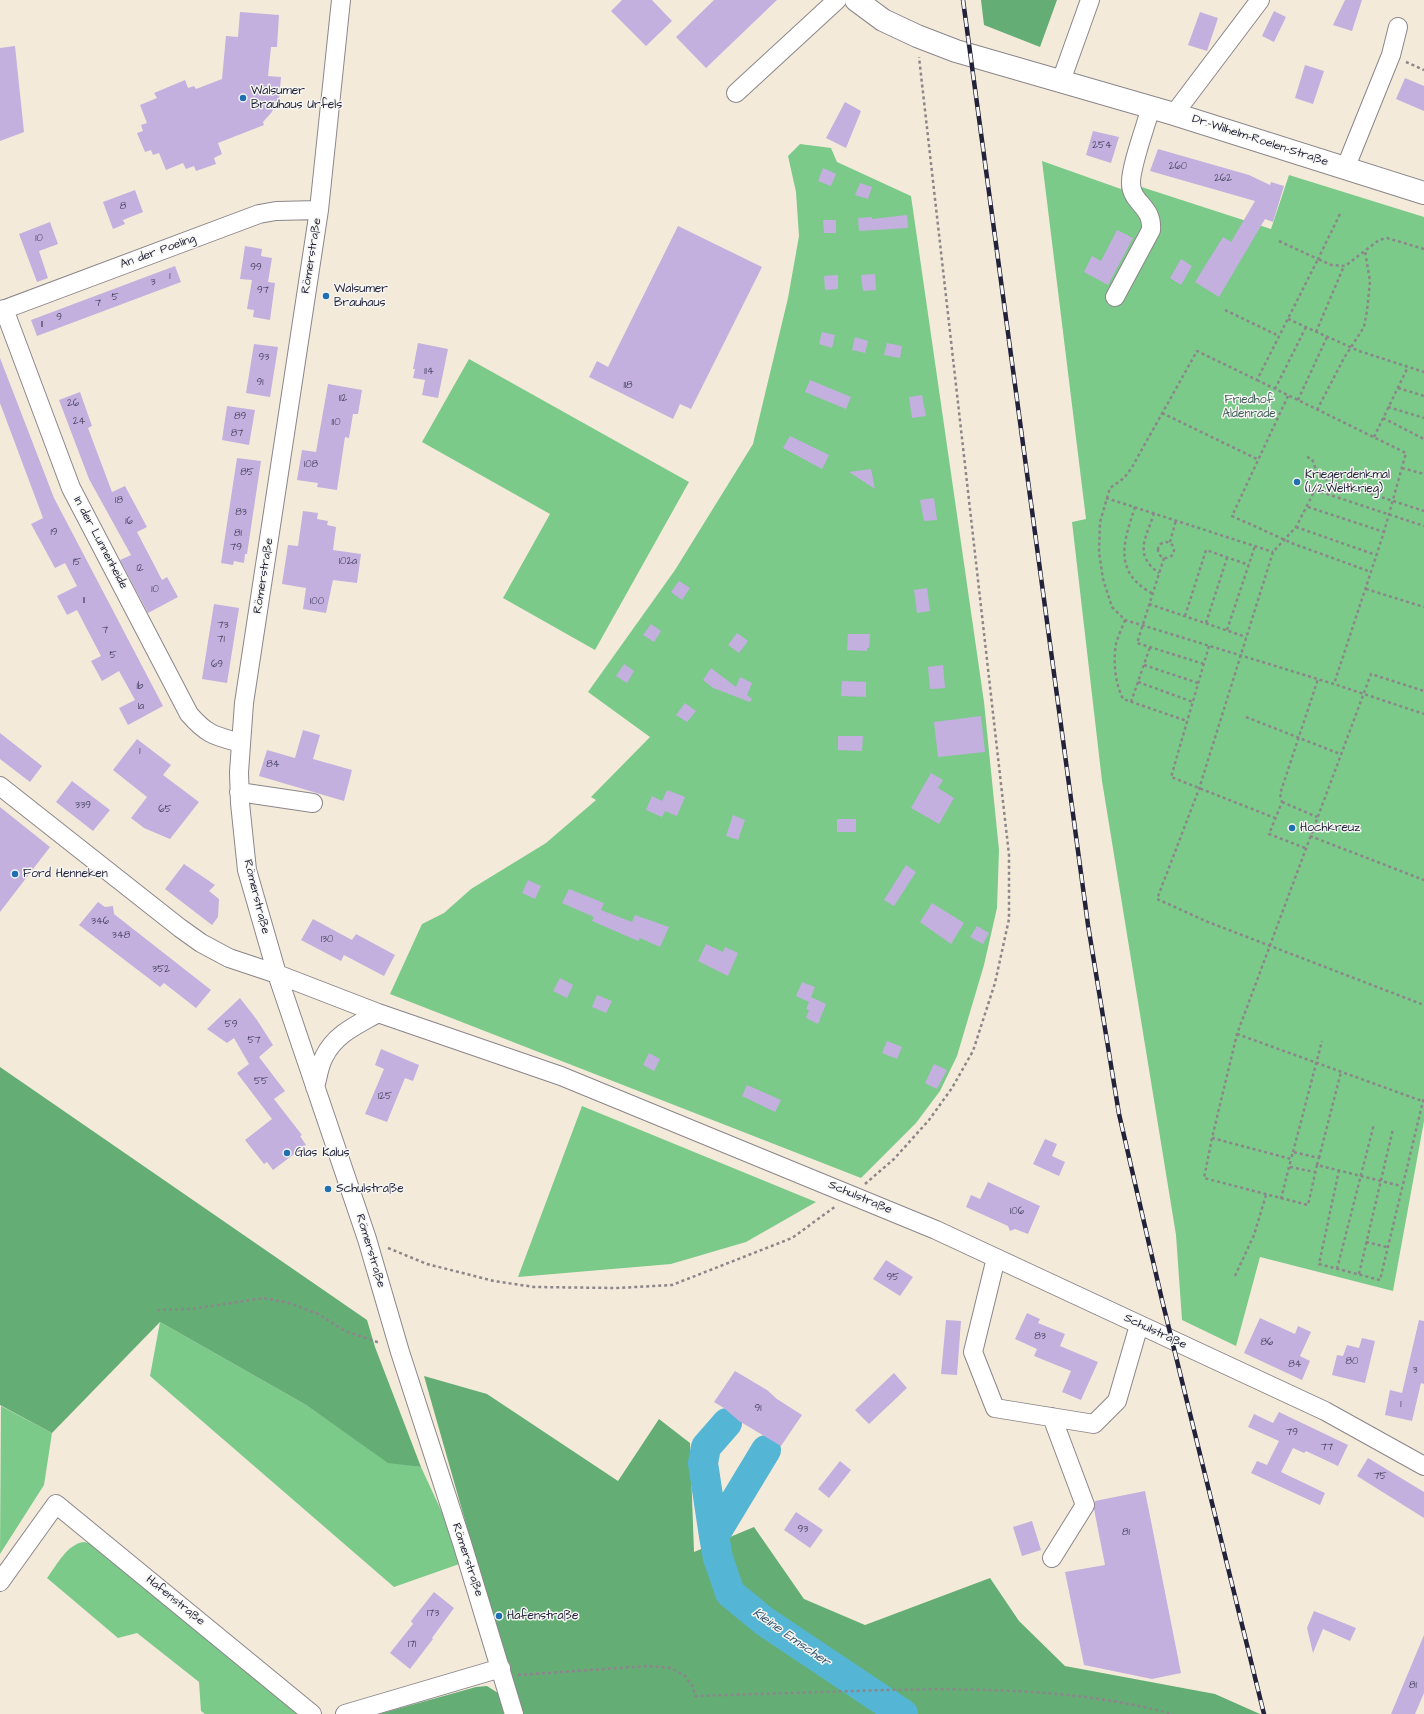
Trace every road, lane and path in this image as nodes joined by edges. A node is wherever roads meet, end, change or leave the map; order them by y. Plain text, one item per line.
1 (341, 0) edge
2 (838, 0) edge
3 (856, 0) edge
4 (1090, 0) edge
5 (1260, 0) edge
6 (1398, 27) dead end
7 (916, 36) junction
8 (1061, 81) junction
9 (736, 93) dead end
10 (1151, 107) junction
11 (1174, 114) junction
12 (1345, 169) junction
13 (1424, 194) edge
14 (319, 210) junction
15 (1341, 212) dead end
16 (1279, 241) dead end
17 (1424, 249) edge
18 (1365, 251) junction
19 (1318, 259) junction
20 (1344, 266) junction
21 (1115, 297) dead end
22 (2, 310) edge
23 (1225, 310) dead end
24 (1288, 319) junction
25 (1306, 327) junction
26 (1316, 332) junction
27 (1279, 336) junction
28 (1327, 337) junction
29 (1350, 347) junction
30 (1408, 367) junction
31 (1424, 372) edge
32 (1256, 380) junction
33 (1398, 388) junction
34 (1275, 389) junction
35 (1288, 396) junction
36 (1424, 396) edge
37 (1298, 400) junction
38 (1388, 407) junction
39 (1318, 410) junction
40 (1162, 413) junction
41 (1383, 418) junction
42 (1424, 418) edge
43 (1374, 437) junction
44 (1424, 439) edge
45 (1307, 457) dead end
46 (1257, 459) junction
47 (1402, 468) junction
48 (1424, 474) edge
49 (1319, 477) junction
50 (1315, 490) junction
51 (1106, 498) junction
52 (1392, 501) junction
53 (1134, 507) junction
54 (1308, 507) junction
55 (1424, 511) edge
56 (1154, 513) junction
57 (1389, 515) junction
58 (1176, 520) junction
59 (1424, 526) edge
60 (1296, 527) junction
61 (1384, 532) junction
62 (1285, 539) junction
63 (1170, 542) junction
64 (1255, 546) junction
65 (1273, 552) junction
66 (1376, 555) junction
67 (1164, 558) junction
68 (1227, 558) junction
69 (1249, 565) junction
70 (1371, 572) junction
71 (1159, 573) junction
72 (1366, 589) junction
73 (1153, 594) junction
74 (1149, 604) junction
75 (1424, 607) edge
76 (1185, 616) junction
77 (1125, 620) junction
78 (1206, 623) junction
79 (1142, 626) junction
80 (1227, 630) junction
81 (1246, 637) junction
82 (1209, 646) junction
83 (1150, 647) junction
84 (1240, 655) junction
85 (1144, 664) junction
86 (1204, 664) junction
87 (1318, 679) junction
88 (1138, 682) junction
89 (1198, 683) junction
90 (1334, 684) junction
91 (1424, 691) edge
92 (1363, 693) junction
93 (1131, 702) junction
94 (1193, 702) junction
95 (1424, 714) edge
96 (1246, 717) dead end
97 (1187, 721) junction
98 (1298, 739) junction
99 (241, 743) junction
100 (1340, 754) junction
101 (0, 786) edge
102 (1199, 789) junction
103 (239, 792) junction
104 (1282, 802) junction
105 (313, 803) dead end
106 (1317, 817) junction
107 (1276, 818) junction
108 (1310, 836) junction
109 (1305, 848) junction
110 (1424, 880) edge
111 (1269, 945) junction
112 (277, 974) junction
113 (1424, 1005) edge
114 (378, 1013) junction
115 (1237, 1034) junction
116 (1322, 1041) dead end
117 (1316, 1062) junction
118 (1341, 1072) junction
119 (315, 1086) junction
120 (1424, 1097) edge
121 (1422, 1101) junction
122 (1374, 1124) dead end
123 (1393, 1129) dead end
124 (1212, 1138) junction
125 (1293, 1152) junction
126 (1319, 1158) junction
127 (1291, 1159) junction
128 (1317, 1165) junction
129 (1290, 1167) junction
130 (1339, 1170) junction
131 (1315, 1172) junction
132 (1360, 1176) junction
133 (1380, 1181) junction
134 (1402, 1186) junction
135 (851, 1195) junction
136 (1266, 1195) junction
137 (1281, 1199) junction
138 (367, 1239) junction
139 (1366, 1242) junction
140 (1387, 1247) junction
141 (996, 1258) junction
142 (1338, 1269) junction
143 (1359, 1274) junction
144 (1234, 1276) dead end
145 (157, 1310) dead end
146 (1139, 1325) junction
147 (400, 1352) junction
148 (1052, 1417) junction
149 (1423, 1463) edge
150 (1052, 1558) dead end
151 (0, 1582) edge
152 (502, 1672) junction
153 (312, 1714) edge
154 (345, 1714) edge
155 (514, 1714) edge
156 (1174, 1714) edge

1 - 14 street, Römerstraße
2 - 9 street
3 - 7 main road, Dr.-Wilhelm-Roelen-Straße
4 - 8 street
5 - 11 street, Dr.-Wilhelm-Roelen-Straße
6 - 12 street
7 - 8 main road, Dr.-Wilhelm-Roelen-Straße
7 - 135 path
8 - 10 main road, Dr.-Wilhelm-Roelen-Straße
10 - 11 main road, Dr.-Wilhelm-Roelen-Straße
10 - 21 street
11 - 12 main road, Dr.-Wilhelm-Roelen-Straße
12 - 13 main road, Dr.-Wilhelm-Roelen-Straße
14 - 22 street, An der Poeling
14 - 99 street, Römerstraße
15 - 19 path
16 - 19 path
17 - 18 path
18 - 20 path
18 - 29 path
19 - 20 path
19 - 24 path
20 - 26 path
22 - 99 street, In der Lunnenheide
23 - 27 path
24 - 25 path
24 - 27 path
25 - 26 path
25 - 34 path
26 - 28 path
27 - 32 path
28 - 29 path
28 - 37 path
29 - 30 path
29 - 39 path
30 - 31 path
30 - 33 path
32 - 34 path
32 - 40 path
33 - 36 path
33 - 38 path
34 - 35 path
35 - 37 path
35 - 46 path
37 - 39 path
38 - 41 path
38 - 42 path
39 - 43 path
40 - 46 path
40 - 51 path
41 - 43 path
41 - 44 path
43 - 47 path
45 - 49 path
46 - 62 path
47 - 48 path
47 - 52 path
49 - 50 path
49 - 52 path
50 - 54 path
50 - 57 path
51 - 53 path
51 - 77 path
52 - 55 path
52 - 57 path
53 - 56 path
53 - 73 path
54 - 60 path
54 - 61 path
56 - 58 path
56 - 71 path
57 - 59 path
57 - 61 path
58 - 63 path
58 - 64 path
60 - 62 path
60 - 66 path
61 - 66 path
62 - 65 path
62 - 70 path
63 - 67 path
63 - 67 path
64 - 65 path
64 - 69 path
65 - 81 path
66 - 70 path
67 - 71 path
68 - 69 path
68 - 76 path
68 - 78 path
69 - 80 path
70 - 72 path
71 - 73 path
72 - 75 path
72 - 90 path
73 - 74 path
74 - 76 path
74 - 79 path
76 - 78 path
77 - 79 path
77 - 93 path
78 - 80 path
79 - 82 path
79 - 83 path
80 - 81 path
81 - 84 path
82 - 84 path
82 - 86 path
83 - 85 path
83 - 86 path
84 - 87 path
84 - 102 path
85 - 88 path
85 - 89 path
86 - 89 path
87 - 90 path
87 - 98 path
88 - 93 path
88 - 94 path
89 - 94 path
90 - 92 path
91 - 92 path
92 - 95 path
92 - 100 path
93 - 97 path
94 - 97 path
96 - 98 path
97 - 102 path
98 - 100 path
98 - 104 path
99 - 103 street, Römerstraße
100 - 106 path
101 - 112 street, Schulstraße
102 - 107 path
102 - 111 path
103 - 105 street
103 - 112 street, Römerstraße
104 - 106 path
104 - 107 path
106 - 108 path
107 - 109 path
108 - 109 path
108 - 110 path
109 - 111 path
111 - 113 path
111 - 115 path
112 - 114 street, Schulstraße
112 - 119 street, Römerstraße
114 - 119 street
114 - 135 street, Schulstraße
115 - 117 path
115 - 124 path
116 - 117 path
117 - 118 path
117 - 125 path
118 - 121 path
118 - 126 path
119 - 138 street, Römerstraße
120 - 121 path
121 - 134 path
122 - 132 path
123 - 133 path
124 - 127 path
124 - 136 path
125 - 126 path
125 - 127 path
126 - 128 path
127 - 129 path
128 - 130 path
128 - 131 path
129 - 131 path
129 - 137 path
130 - 132 path
130 - 142 path
131 - 137 path
132 - 133 path
132 - 142 path
133 - 134 path
133 - 139 path
134 - 140 path
135 - 138 path
135 - 141 street, Schulstraße
136 - 137 path
136 - 144 path
138 - 147 street, Römerstraße
139 - 140 path
139 - 143 path
140 - 143 path
141 - 146 street, Schulstraße
141 - 148 street
142 - 143 path
145 - 147 path
146 - 148 street
146 - 149 street, Schulstraße
147 - 152 street, Römerstraße
148 - 150 street
151 - 153 street, Hafenstraße
152 - 154 street
152 - 155 street, Römerstraße
152 - 156 path

